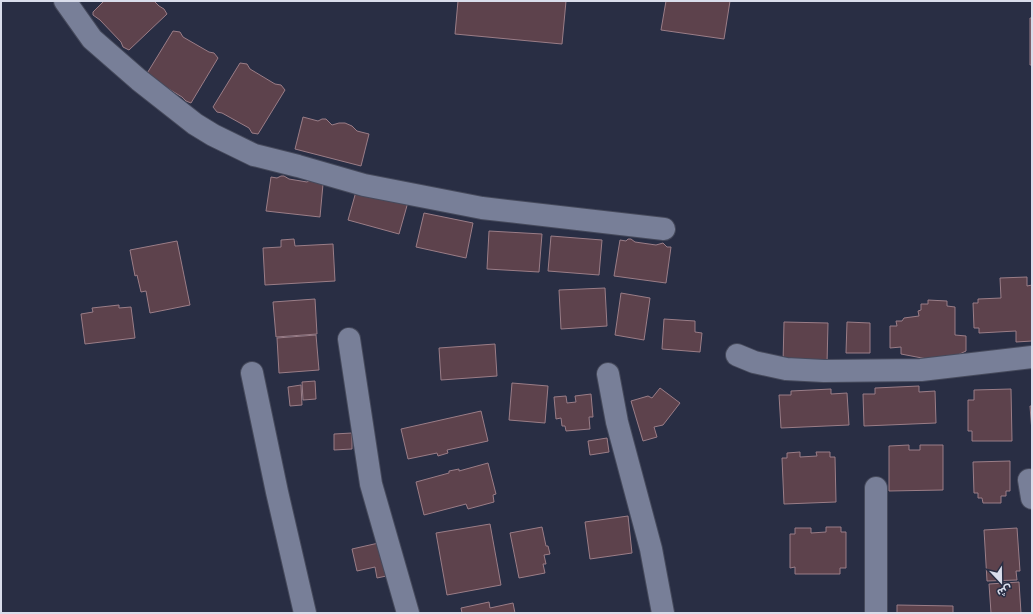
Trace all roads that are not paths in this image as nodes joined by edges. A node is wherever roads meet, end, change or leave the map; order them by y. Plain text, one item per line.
1 (65, 1) edge
2 (664, 229) dead end
3 (349, 338) dead end
4 (737, 355) dead end
5 (1032, 357) edge
6 (252, 373) dead end
7 (608, 374) dead end
8 (876, 488) dead end
9 (305, 613) edge
10 (408, 613) edge
11 (664, 613) edge
12 (876, 613) edge

1 - 2 street
3 - 10 street
4 - 5 street
6 - 9 street
7 - 11 street
8 - 12 street

